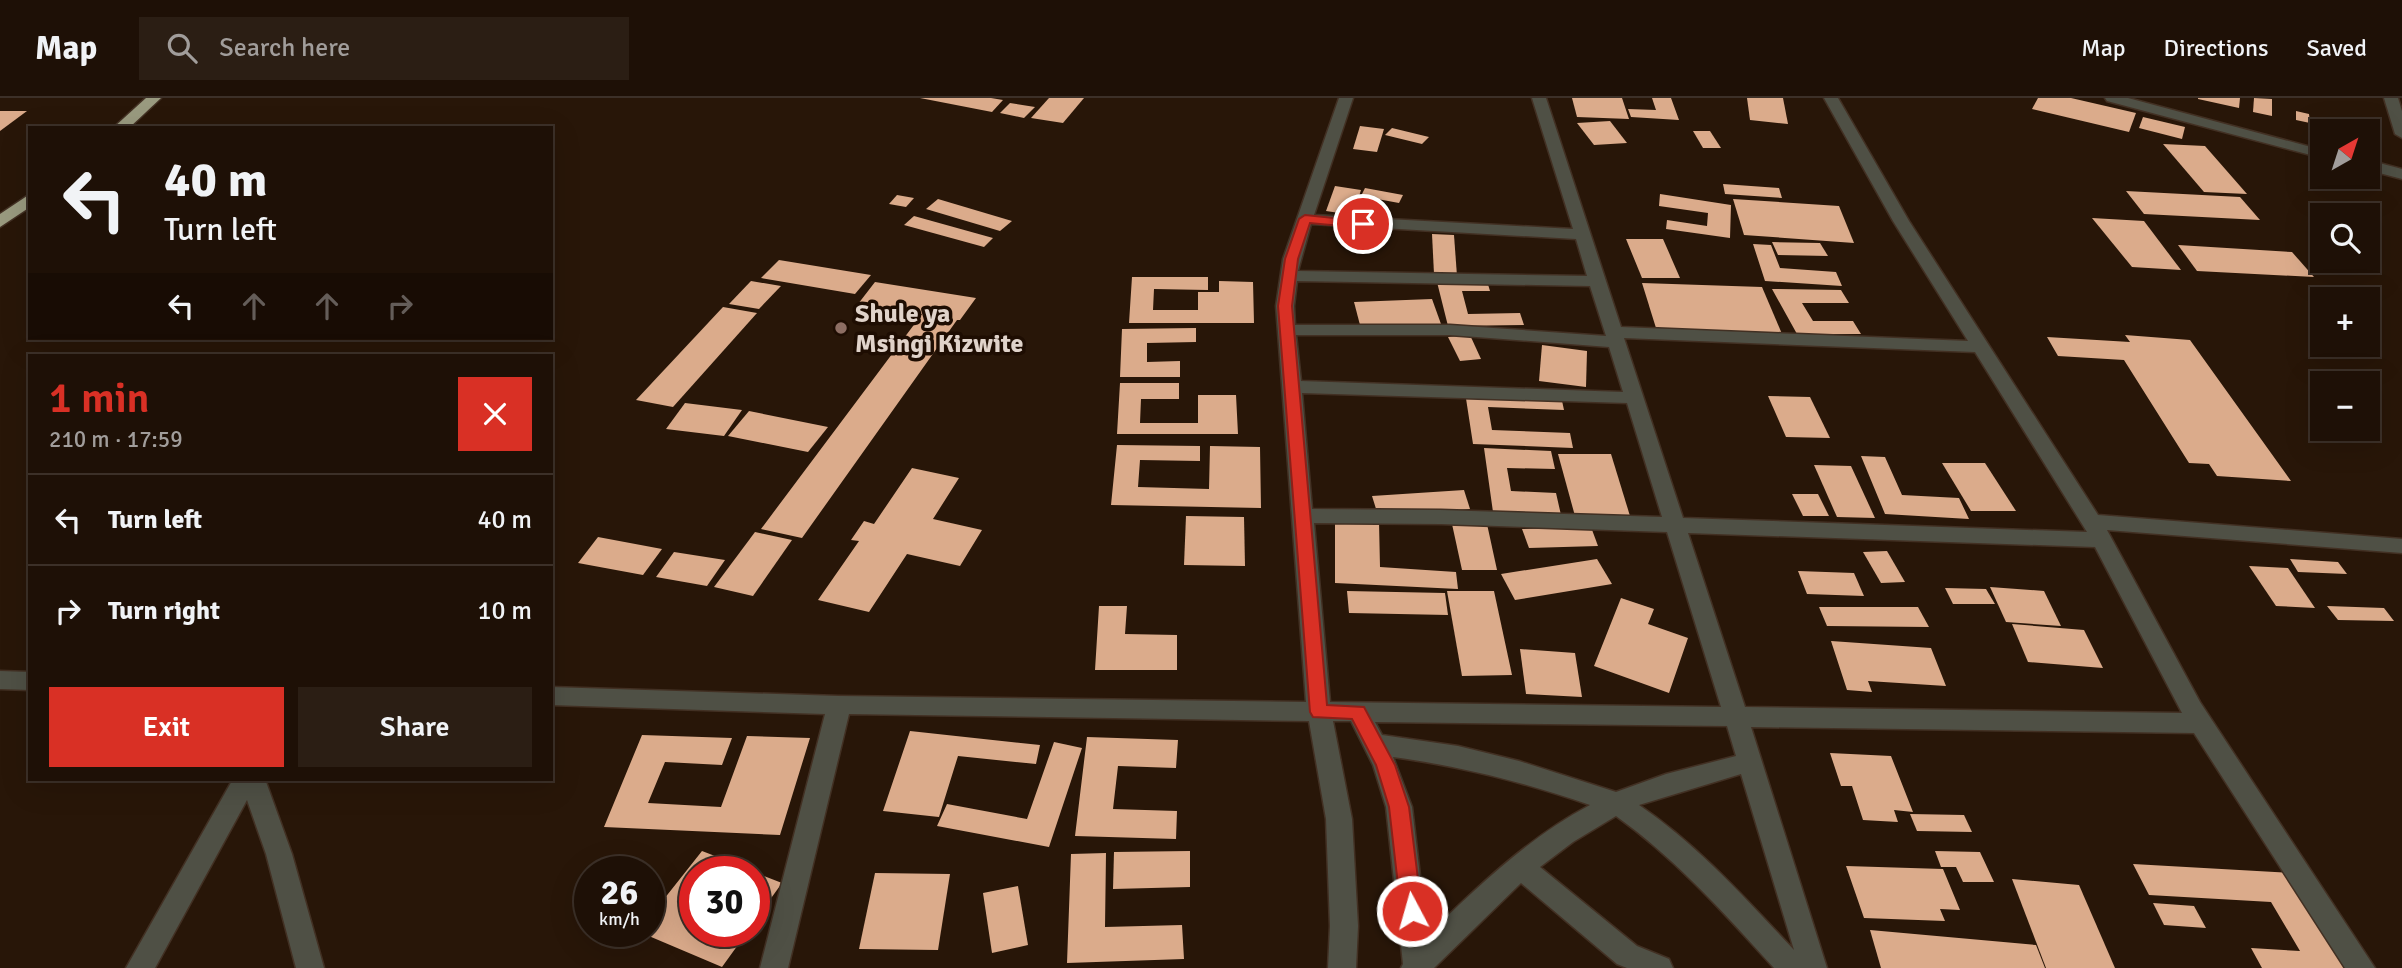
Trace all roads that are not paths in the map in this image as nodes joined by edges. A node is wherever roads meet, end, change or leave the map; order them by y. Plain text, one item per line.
1 (154, 98) edge
2 (1346, 98) edge
3 (1539, 98) edge
4 (1831, 98) edge
5 (2112, 98) edge
6 (2391, 98) edge
7 (122, 126) edge
8 (2402, 134) edge
9 (2310, 151) edge
10 (2380, 168) edge
11 (2402, 174) edge
12 (28, 201) edge
13 (1305, 219) junction
14 (0, 222) edge
15 (1581, 233) junction
16 (1289, 276) junction
17 (1597, 281) junction
18 (1287, 330) junction
19 (1614, 337) junction
20 (1982, 348) junction
21 (1292, 387) junction
22 (1634, 398) junction
23 (1303, 516) junction
24 (1675, 526) junction
25 (2097, 531) junction
26 (2402, 546) edge
27 (0, 680) edge
28 (28, 681) edge
29 (553, 696) edge
30 (839, 705) junction
31 (1319, 712) junction
32 (1358, 712) junction
33 (1736, 717) junction
34 (2201, 723) junction
35 (1374, 744) junction
36 (1750, 762) junction
37 (245, 781) edge
38 (254, 781) edge
39 (1617, 803) junction
40 (1522, 868) junction
41 (1416, 967) edge
42 (140, 968) edge
43 (310, 968) edge
44 (774, 968) edge
45 (1342, 968) edge
46 (1659, 968) edge
47 (1792, 968) edge
48 (1813, 968) edge
49 (2361, 968) edge

1 - 7 highway
2 - 13 street
3 - 15 street
4 - 20 street
5 - 9 street
6 - 8 street
10 - 11 street
12 - 14 highway
13 - 15 street
13 - 16 street
15 - 17 street
16 - 17 street
16 - 18 street
17 - 19 street
18 - 19 street
18 - 21 street
19 - 20 street
19 - 22 street
20 - 25 street
21 - 22 street
21 - 23 street
22 - 24 street
23 - 24 street
23 - 31 street
24 - 25 street
24 - 33 street
25 - 26 street
25 - 34 street
27 - 28 street
29 - 30 street
30 - 31 street
30 - 44 street
31 - 32 street
31 - 45 street
32 - 33 street
32 - 35 street
33 - 34 street
33 - 36 street
34 - 49 street
35 - 39 street
35 - 41 street
36 - 39 street
36 - 48 street
37 - 42 street
38 - 43 street
39 - 40 street
39 - 47 street
40 - 41 street
40 - 46 street

